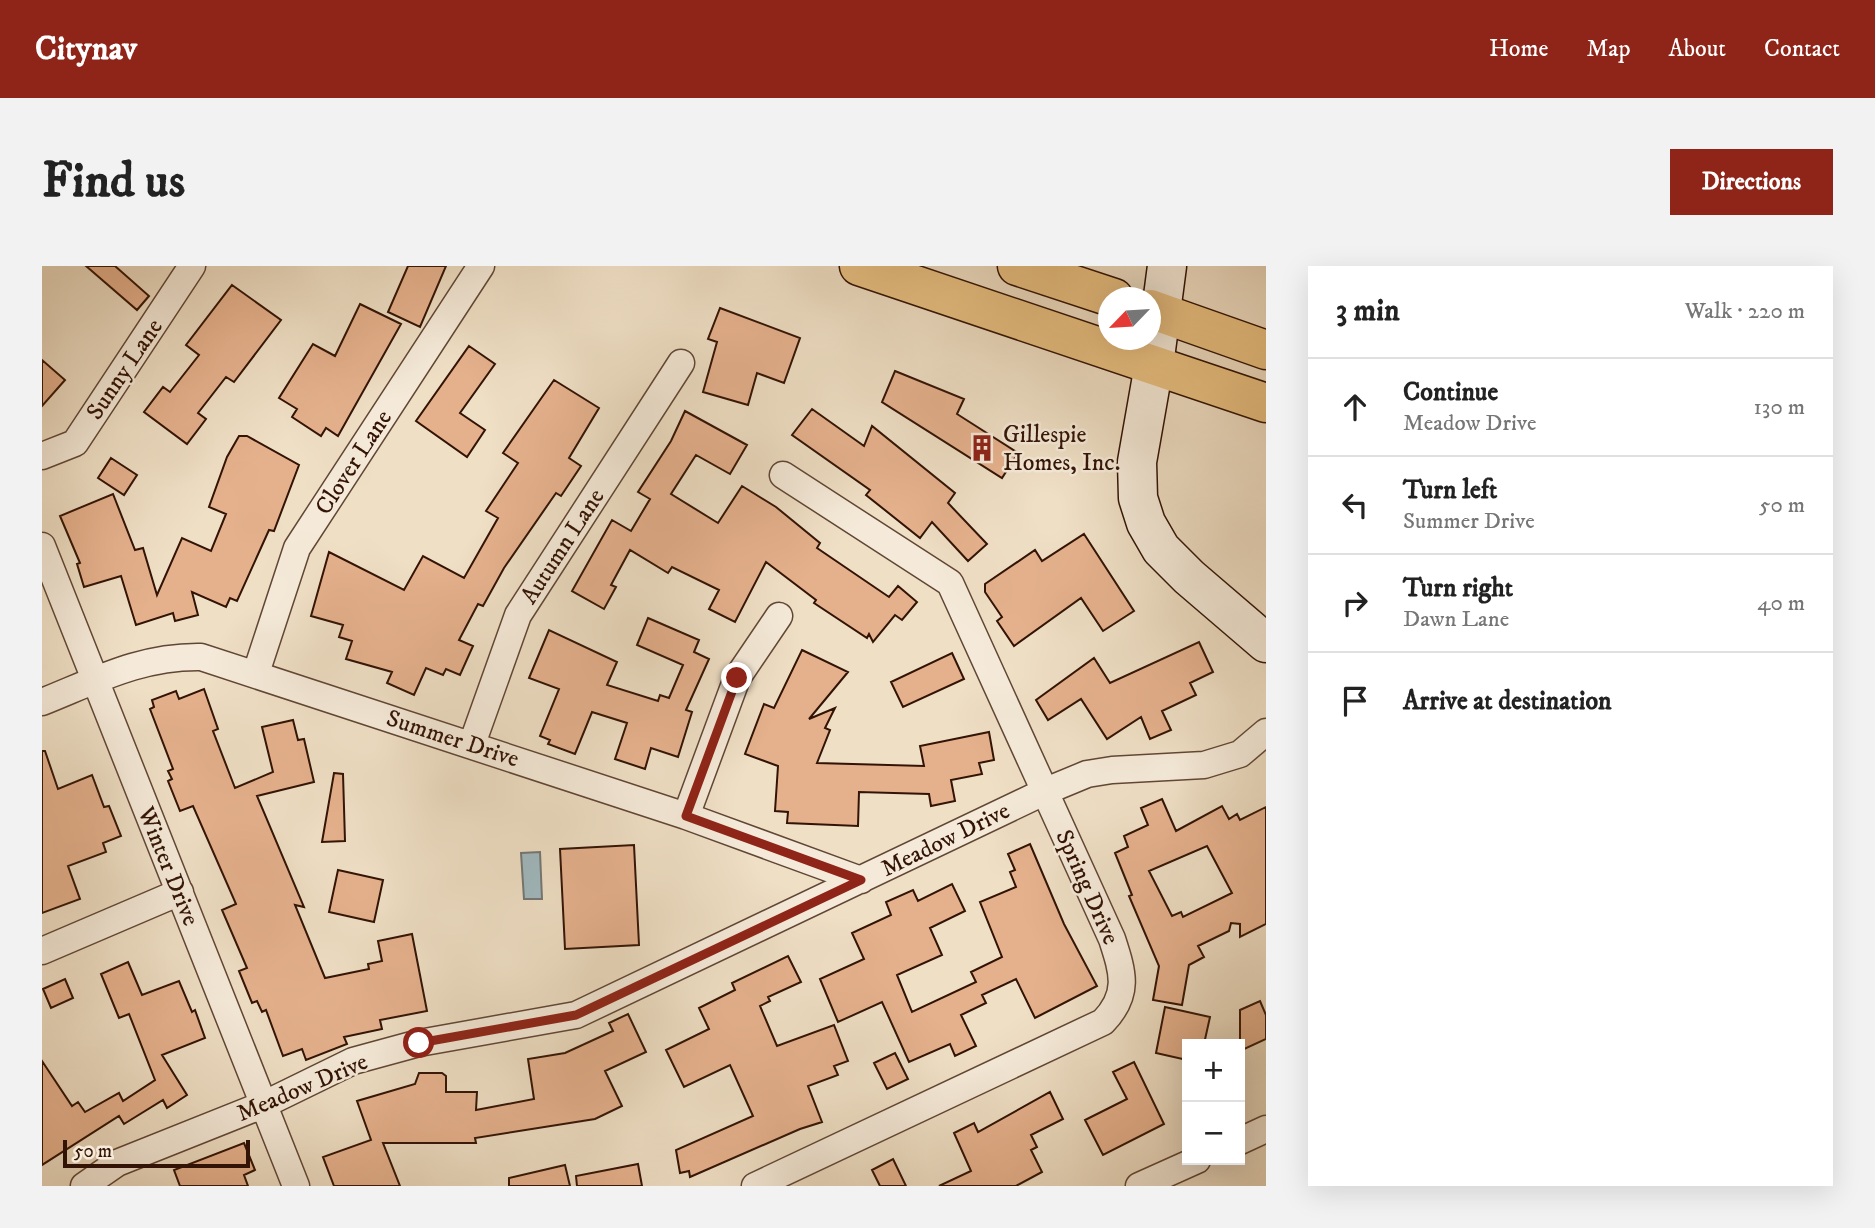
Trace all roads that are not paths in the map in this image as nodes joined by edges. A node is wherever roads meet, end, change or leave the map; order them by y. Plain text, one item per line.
1 (192, 266) edge
2 (481, 266) edge
3 (859, 266) edge
4 (1017, 266) edge
5 (1167, 266) edge
6 (1161, 291) edge
7 (1098, 293) edge
8 (1161, 313) edge
9 (1155, 350) edge
10 (1266, 350) edge
11 (681, 363) dead end
12 (1154, 365) junction
13 (1266, 402) edge
14 (42, 456) edge
15 (783, 475) dead end
16 (42, 545) edge
17 (779, 616) dead end
18 (1266, 643) edge
19 (256, 673) junction
20 (94, 681) junction
21 (42, 702) edge
22 (1266, 732) edge
23 (472, 744) junction
24 (1045, 791) junction
25 (686, 816) junction
26 (861, 880) junction
27 (180, 892) junction
28 (42, 951) edge
29 (265, 1104) junction
30 (1266, 1129) edge
31 (1245, 1138) edge
32 (1186, 1165) edge
33 (84, 1186) edge
34 (296, 1186) edge
35 (755, 1186) edge
36 (1139, 1186) edge

1 - 14 street, Sunny Lane
2 - 19 street, Clover Lane
3 - 12 highway
4 - 7 highway
5 - 6 street
8 - 10 highway
9 - 12 street
11 - 23 street, Autumn Lane
12 - 13 highway
12 - 18 street
15 - 24 street, Spring Drive
16 - 20 street, Winter Drive
17 - 25 street
19 - 20 street, Summer Drive
19 - 23 street, Summer Drive
20 - 21 street, Summer Drive
20 - 27 street, Winter Drive
22 - 24 street, Meadow Drive
23 - 25 street, Summer Drive
24 - 26 street, Meadow Drive
24 - 35 street, Spring Drive
25 - 26 street, Summer Drive
26 - 29 street, Meadow Drive
27 - 28 street
27 - 29 street, Winter Drive
29 - 33 street, Meadow Drive
29 - 34 street, Winter Drive
30 - 31 street
32 - 36 street

